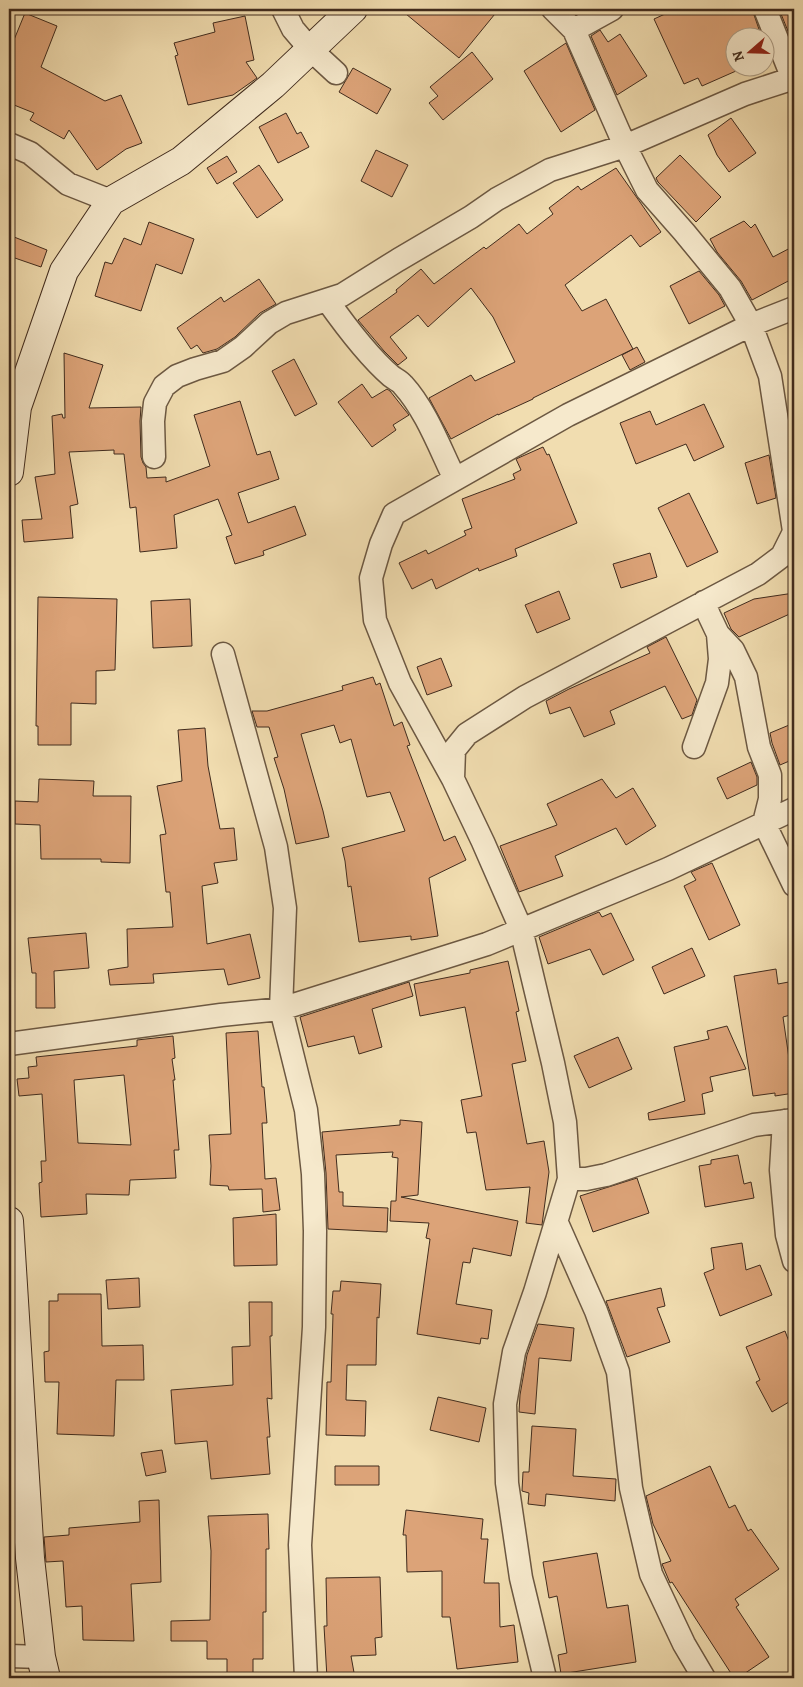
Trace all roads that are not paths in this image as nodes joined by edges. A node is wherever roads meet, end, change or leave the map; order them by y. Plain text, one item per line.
1 (283, 9) edge
2 (353, 9) edge
3 (553, 9) edge
4 (612, 9) edge
5 (765, 9) edge
6 (574, 30) junction
7 (310, 49) junction
8 (336, 73) dead end
9 (794, 79) edge
10 (9, 144) edge
11 (625, 146) junction
12 (111, 201) junction
13 (327, 300) junction
14 (794, 308) edge
15 (751, 325) junction
16 (154, 457) dead end
17 (9, 472) edge
18 (453, 475) dead end
19 (794, 531) edge
20 (704, 602) junction
21 (718, 634) junction
22 (223, 654) dead end
23 (694, 747) dead end
24 (453, 779) junction
25 (794, 809) edge
26 (764, 823) junction
27 (794, 885) edge
28 (521, 929) junction
29 (281, 1008) junction
30 (9, 1044) edge
31 (789, 1121) edge
32 (569, 1179) junction
33 (9, 1221) edge
34 (557, 1223) junction
35 (794, 1262) edge
36 (9, 1656) edge
37 (43, 1668) edge
38 (306, 1678) edge
39 (544, 1678) edge
40 (704, 1678) edge

1 - 7 street
2 - 7 street
3 - 6 street
4 - 6 street
5 - 9 street
6 - 11 street
7 - 8 street
7 - 12 street
9 - 11 street
10 - 12 street
11 - 13 street
11 - 15 street
12 - 17 street
13 - 16 street
13 - 18 street
14 - 15 street
15 - 19 street
15 - 24 street
19 - 20 street
20 - 21 street
20 - 24 street
21 - 23 street
21 - 26 street
22 - 29 street
24 - 28 street
25 - 26 street
26 - 27 street
26 - 28 street
28 - 29 street
28 - 32 street
29 - 30 street
29 - 38 street
31 - 32 street
31 - 35 street
32 - 34 street
33 - 37 street
34 - 39 street
34 - 40 street
36 - 37 street

